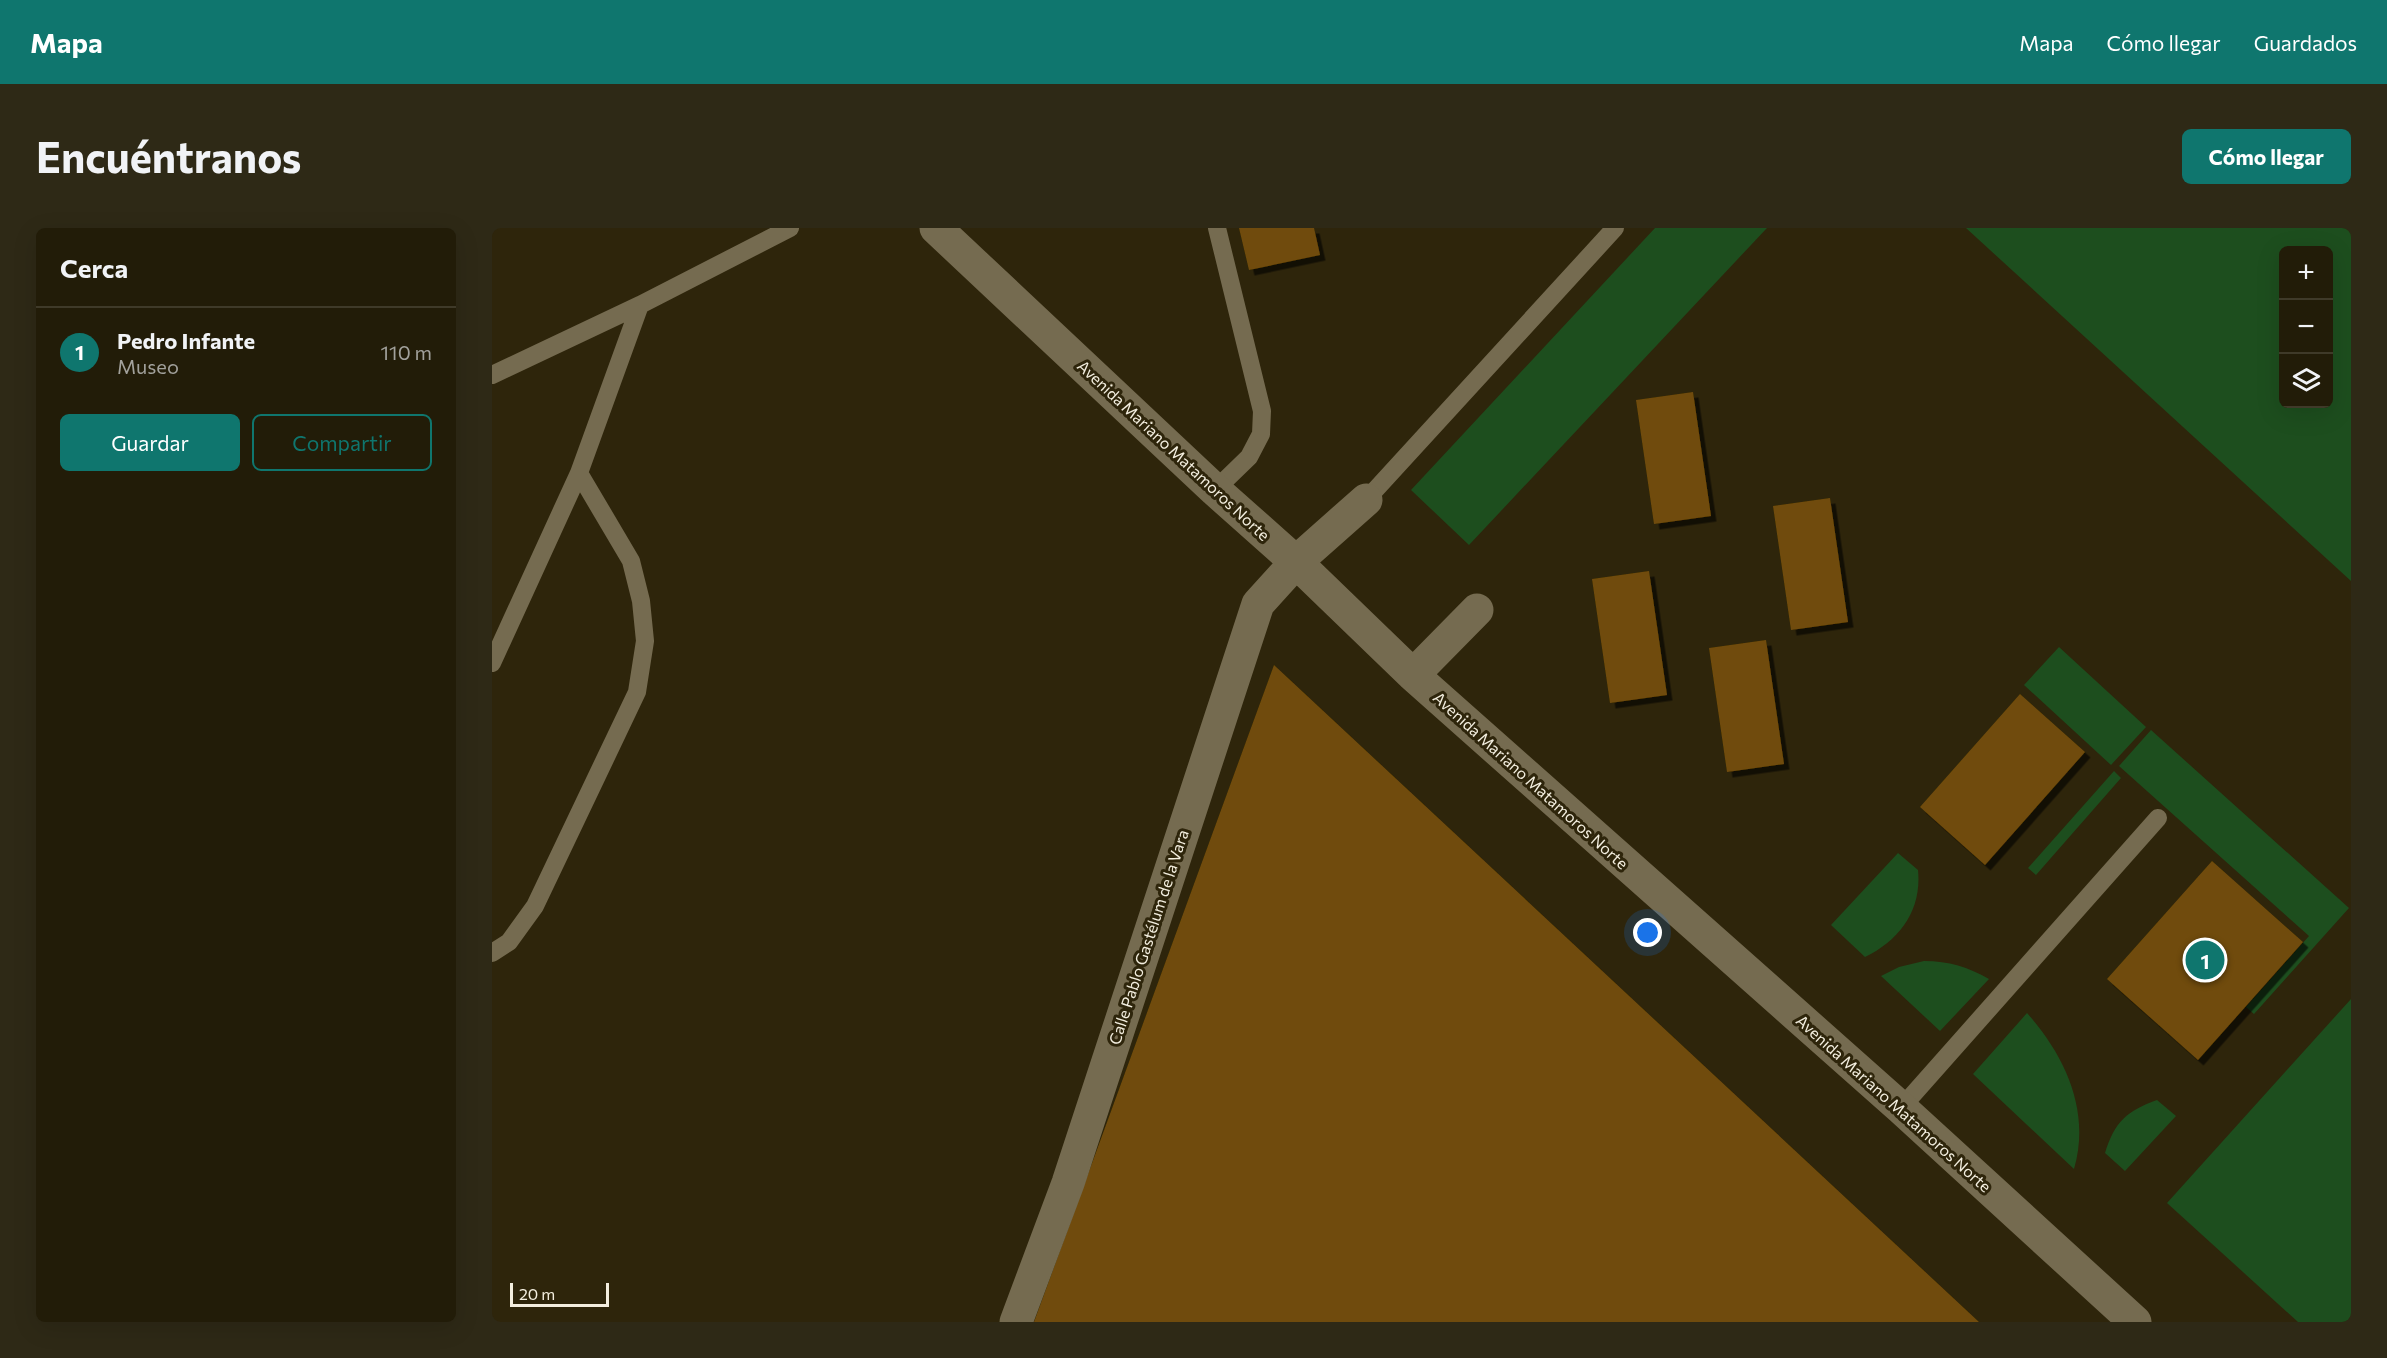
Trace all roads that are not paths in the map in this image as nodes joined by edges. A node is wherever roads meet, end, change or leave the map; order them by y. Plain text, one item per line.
1 (790, 228) edge
2 (936, 228) edge
3 (1217, 228) edge
4 (1615, 228) edge
5 (640, 305) junction
6 (492, 375) edge
7 (579, 473) junction
8 (1215, 490) junction
9 (1366, 500) joint
10 (1296, 562) junction
11 (1477, 610) dead end
12 (492, 663) edge
13 (1413, 675) junction
14 (2158, 818) dead end
15 (492, 953) edge
16 (1901, 1108) junction
17 (1016, 1322) edge
18 (2135, 1322) edge

1 - 5 lane
2 - 8 street, Avenida Mariano Matamoros Norte
3 - 8 lane
4 - 9 lane
5 - 6 lane
5 - 7 lane
7 - 12 lane
7 - 15 lane
8 - 10 street, Avenida Mariano Matamoros Norte
9 - 10 street, Calle Pablo Gastélum de la Vara
10 - 13 street, Avenida Mariano Matamoros Norte
10 - 17 street, Calle Pablo Gastélum de la Vara
11 - 13 street
13 - 16 street, Avenida Mariano Matamoros Norte
14 - 16 lane
16 - 18 street, Avenida Mariano Matamoros Norte

